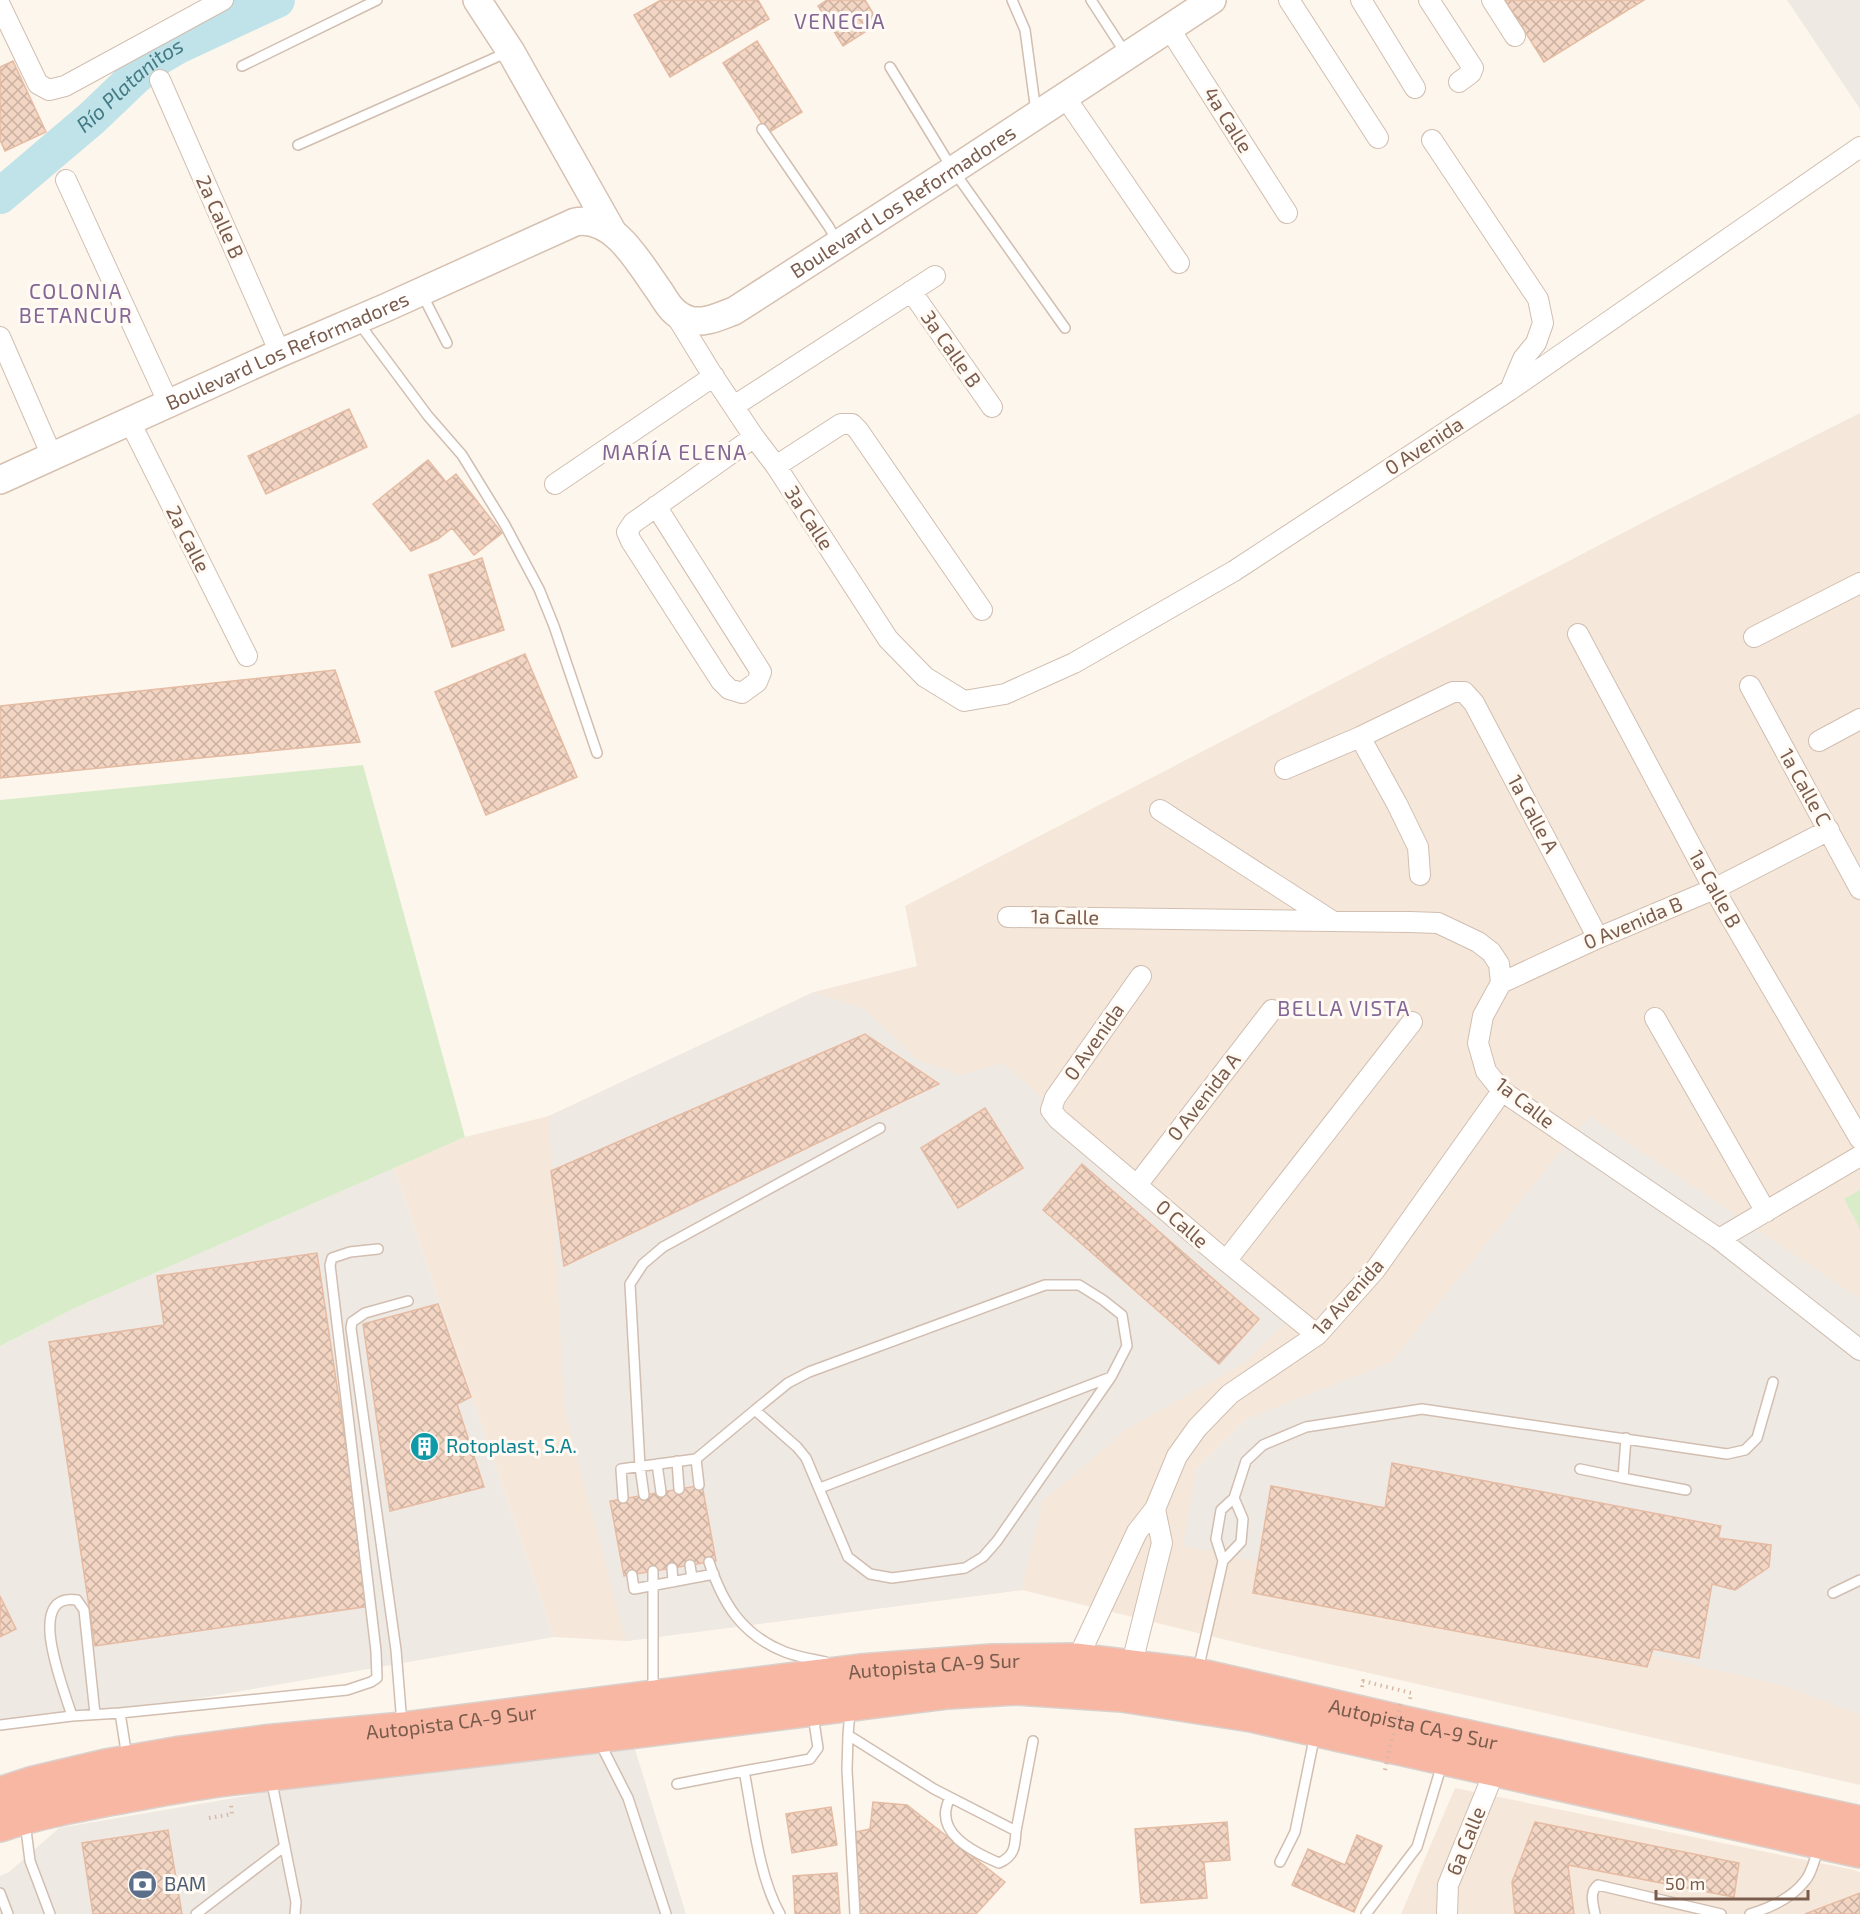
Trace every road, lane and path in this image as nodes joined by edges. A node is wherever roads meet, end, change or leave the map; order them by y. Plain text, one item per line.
1 (223, 0) edge
2 (377, 0) edge
3 (477, 0) edge
4 (1012, 0) edge
5 (1091, 0) edge
6 (1289, 0) edge
7 (1361, 0) edge
8 (1429, 0) edge
9 (1492, 0) edge
10 (1209, 1) edge
11 (0, 5) edge
12 (1169, 28) junction
13 (1515, 36) dead end
14 (511, 52) junction
15 (1127, 57) junction
16 (242, 66) dead end
17 (890, 67) dead end
18 (160, 80) dead end
19 (1459, 82) dead end
20 (1415, 88) dead end
21 (1065, 97) junction
22 (1037, 114) junction
23 (762, 129) dead end
24 (1378, 138) dead end
25 (1432, 140) dead end
26 (298, 145) dead end
27 (1860, 147) edge
28 (953, 170) junction
29 (66, 180) dead end
30 (588, 188) junction
31 (1287, 213) dead end
32 (576, 222) junction
33 (612, 231) junction
34 (838, 244) junction
35 (1179, 263) dead end
36 (935, 276) dead end
37 (911, 291) junction
38 (421, 292) junction
39 (675, 314) junction
40 (356, 320) junction
41 (1065, 328) dead end
42 (0, 337) edge
43 (447, 343) dead end
44 (280, 353) junction
45 (714, 376) junction
46 (1510, 390) junction
47 (169, 404) junction
48 (734, 406) junction
49 (992, 407) dead end
50 (130, 422) junction
51 (754, 437) junction
52 (52, 456) junction
53 (776, 466) junction
54 (0, 480) edge
55 (555, 484) dead end
56 (656, 506) junction
57 (1860, 583) edge
58 (982, 610) dead end
59 (1578, 634) dead end
60 (1754, 637) dead end
61 (247, 656) dead end
62 (1750, 686) dead end
63 (964, 701) joint
64 (1860, 719) edge
65 (1360, 737) junction
66 (1819, 741) dead end
67 (597, 753) dead end
68 (1285, 769) dead end
69 (1160, 810) dead end
70 (1829, 830) junction
71 (1420, 875) dead end
72 (1714, 889) junction
73 (1860, 889) edge
74 (1008, 916) dead end
75 (1333, 921) junction
76 (1598, 938) junction
77 (1141, 976) dead end
78 (1501, 983) junction
79 (1272, 1010) dead end
80 (1654, 1018) dead end
81 (1412, 1022) dead end
82 (1503, 1091) junction
83 (1051, 1110) joint
84 (880, 1128) dead end
85 (1860, 1139) edge
86 (1860, 1156) edge
87 (1137, 1185) junction
88 (1766, 1212) junction
89 (1719, 1239) junction
90 (378, 1249) dead end
91 (1226, 1262) junction
92 (408, 1301) dead end
93 (1317, 1335) junction
94 (1860, 1350) edge
95 (1112, 1377) junction
96 (1773, 1383) dead end
97 (755, 1410) junction
98 (1626, 1438) junction
99 (696, 1459) junction
100 (677, 1461) junction
101 (657, 1464) junction
102 (640, 1467) junction
103 (1580, 1469) dead end
104 (1623, 1478) junction
105 (699, 1485) dead end
106 (820, 1488) junction
107 (679, 1489) dead end
108 (1686, 1490) dead end
109 (661, 1492) dead end
110 (644, 1495) dead end
111 (624, 1498) dead end
112 (1234, 1498) junction
113 (1155, 1509) junction
114 (1223, 1561) junction
115 (710, 1562) dead end
116 (690, 1565) dead end
117 (672, 1568) dead end
118 (653, 1571) dead end
119 (714, 1574) junction
120 (632, 1575) dead end
121 (692, 1578) junction
122 (1860, 1580) edge
123 (673, 1582) junction
124 (654, 1586) junction
125 (1833, 1593) dead end
126 (1077, 1660) junction
127 (1131, 1667) junction
128 (860, 1671) junction
129 (1197, 1675) junction
130 (653, 1699) junction
131 (1401, 1700) dead end
132 (812, 1709) junction
133 (120, 1713) junction
134 (95, 1714) junction
135 (72, 1716) junction
136 (849, 1719) junction
137 (0, 1725) edge
138 (403, 1730) junction
139 (1315, 1730) junction
140 (596, 1736) junction
141 (1033, 1741) dead end
142 (1443, 1758) junction
143 (127, 1762) junction
144 (1385, 1770) dead end
145 (1495, 1770) junction
146 (744, 1771) junction
147 (270, 1774) junction
148 (677, 1784) dead end
149 (0, 1794) edge
150 (950, 1797) junction
151 (232, 1814) dead end
152 (209, 1818) dead end
153 (12, 1821) edge
154 (1860, 1823) edge
155 (1016, 1831) junction
156 (1821, 1841) junction
157 (285, 1846) junction
158 (1860, 1851) edge
159 (1280, 1862) dead end
160 (0, 1893) edge
161 (8, 1914) edge
162 (50, 1914) edge
163 (196, 1914) edge
164 (295, 1914) edge
165 (666, 1914) edge
166 (780, 1914) edge
167 (855, 1914) edge
168 (1366, 1914) edge
169 (1447, 1914) edge
170 (1594, 1914) edge
171 (1721, 1914) edge
172 (1750, 1914) edge

1 - 11 street
2 - 16 lane
3 - 14 main road
4 - 22 lane
5 - 15 lane
6 - 24 street
7 - 20 street
8 - 19 street
9 - 13 street
10 - 12 main road, Boulevard Los Reformadores
12 - 15 main road, Boulevard Los Reformadores
12 - 31 street, 4a Calle
14 - 26 lane
14 - 30 main road
15 - 21 main road, Boulevard Los Reformadores
17 - 28 lane
18 - 44 street, 2a Calle B
21 - 22 main road, Boulevard Los Reformadores
21 - 35 street
22 - 28 main road, Boulevard Los Reformadores
23 - 34 lane
25 - 46 street
27 - 46 street, 0 Avenida
28 - 34 main road, Boulevard Los Reformadores
28 - 41 lane
29 - 47 street
30 - 32 main road
30 - 33 main road
32 - 33 main road
32 - 38 main road, Boulevard Los Reformadores
33 - 39 main road
34 - 39 main road, Boulevard Los Reformadores
36 - 37 street
37 - 48 street
37 - 49 street, 3a Calle B
38 - 40 main road, Boulevard Los Reformadores
38 - 43 lane
39 - 45 street, 3a Calle
40 - 44 main road, Boulevard Los Reformadores
40 - 67 lane
42 - 52 street
44 - 47 main road, Boulevard Los Reformadores
45 - 48 street, 3a Calle
45 - 55 street
46 - 63 street, 0 Avenida
47 - 50 main road, Boulevard Los Reformadores
48 - 51 street, 3a Calle
50 - 52 main road, Boulevard Los Reformadores
50 - 61 street, 2a Calle
51 - 53 street, 3a Calle
51 - 56 street
52 - 54 main road, Boulevard Los Reformadores
53 - 58 street
53 - 63 street, 3a Calle
56 - 56 street
57 - 60 street
59 - 72 street, 1a Calle B
62 - 70 street, 1a Calle C
64 - 66 street
65 - 68 street
65 - 71 street
65 - 76 street, 1a Calle A
69 - 75 street
70 - 72 street, 0 Avenida B
70 - 73 street, 1a Calle C
72 - 76 street, 0 Avenida B
72 - 85 street, 1a Calle B
74 - 75 street, 1a Calle
75 - 78 street, 1a Calle
76 - 78 street, 0 Avenida B
77 - 83 street, 0 Avenida
78 - 82 street, 1a Calle
79 - 87 street, 0 Avenida A
80 - 88 street
81 - 91 street
82 - 89 street, 1a Calle
82 - 93 street, 1a Avenida
83 - 87 street, 0 Calle
84 - 102 lane
86 - 88 street
87 - 91 street, 0 Calle
88 - 89 street
89 - 94 street, 1a Calle
90 - 133 lane
91 - 93 street, 0 Calle
92 - 138 lane
93 - 113 street, 1a Avenida
95 - 97 lane
95 - 106 lane
95 - 106 lane
96 - 98 lane
97 - 99 lane
97 - 106 lane
98 - 104 lane
98 - 112 lane
99 - 100 lane
99 - 105 lane
100 - 101 lane
100 - 107 lane
101 - 102 lane
101 - 109 lane
102 - 110 lane
102 - 111 lane
103 - 104 lane
104 - 108 lane
112 - 114 lane
112 - 114 lane
113 - 126 street, 1a Avenida
113 - 127 street
114 - 129 lane
115 - 119 lane
116 - 121 lane
117 - 123 lane
118 - 124 lane
119 - 121 lane
119 - 128 lane
120 - 124 lane
121 - 123 lane
122 - 125 lane
123 - 124 lane
124 - 130 lane
126 - 127 highway, Autopista CA-9 Sur
126 - 128 highway, Autopista CA-9 Sur
127 - 129 highway, Autopista CA-9 Sur
128 - 130 highway, Autopista CA-9 Sur
129 - 154 highway, Autopista CA-9 Sur
130 - 138 highway, Autopista CA-9 Sur
131 - 144 path, bridge
132 - 136 highway, Autopista CA-9 Sur
132 - 140 highway, Autopista CA-9 Sur
132 - 146 lane
133 - 134 lane
133 - 143 lane
134 - 135 lane
134 - 135 lane
135 - 137 lane
136 - 139 highway, Autopista CA-9 Sur
136 - 150 lane
136 - 167 lane
138 - 143 highway, Autopista CA-9 Sur
139 - 142 highway, Autopista CA-9 Sur
139 - 159 lane
140 - 147 highway, Autopista CA-9 Sur
140 - 165 lane
141 - 155 lane
142 - 145 highway, Autopista CA-9 Sur
142 - 168 lane
143 - 149 highway, Autopista CA-9 Sur
145 - 156 highway, Autopista CA-9 Sur
145 - 169 street, 6a Calle
146 - 148 lane
146 - 166 lane
147 - 153 highway, Autopista CA-9 Sur
147 - 157 lane
150 - 155 lane
150 - 155 lane
151 - 152 path
153 - 162 lane
156 - 158 highway, Autopista CA-9 Sur
156 - 172 lane
157 - 163 lane
157 - 164 lane
160 - 161 lane
170 - 171 lane

